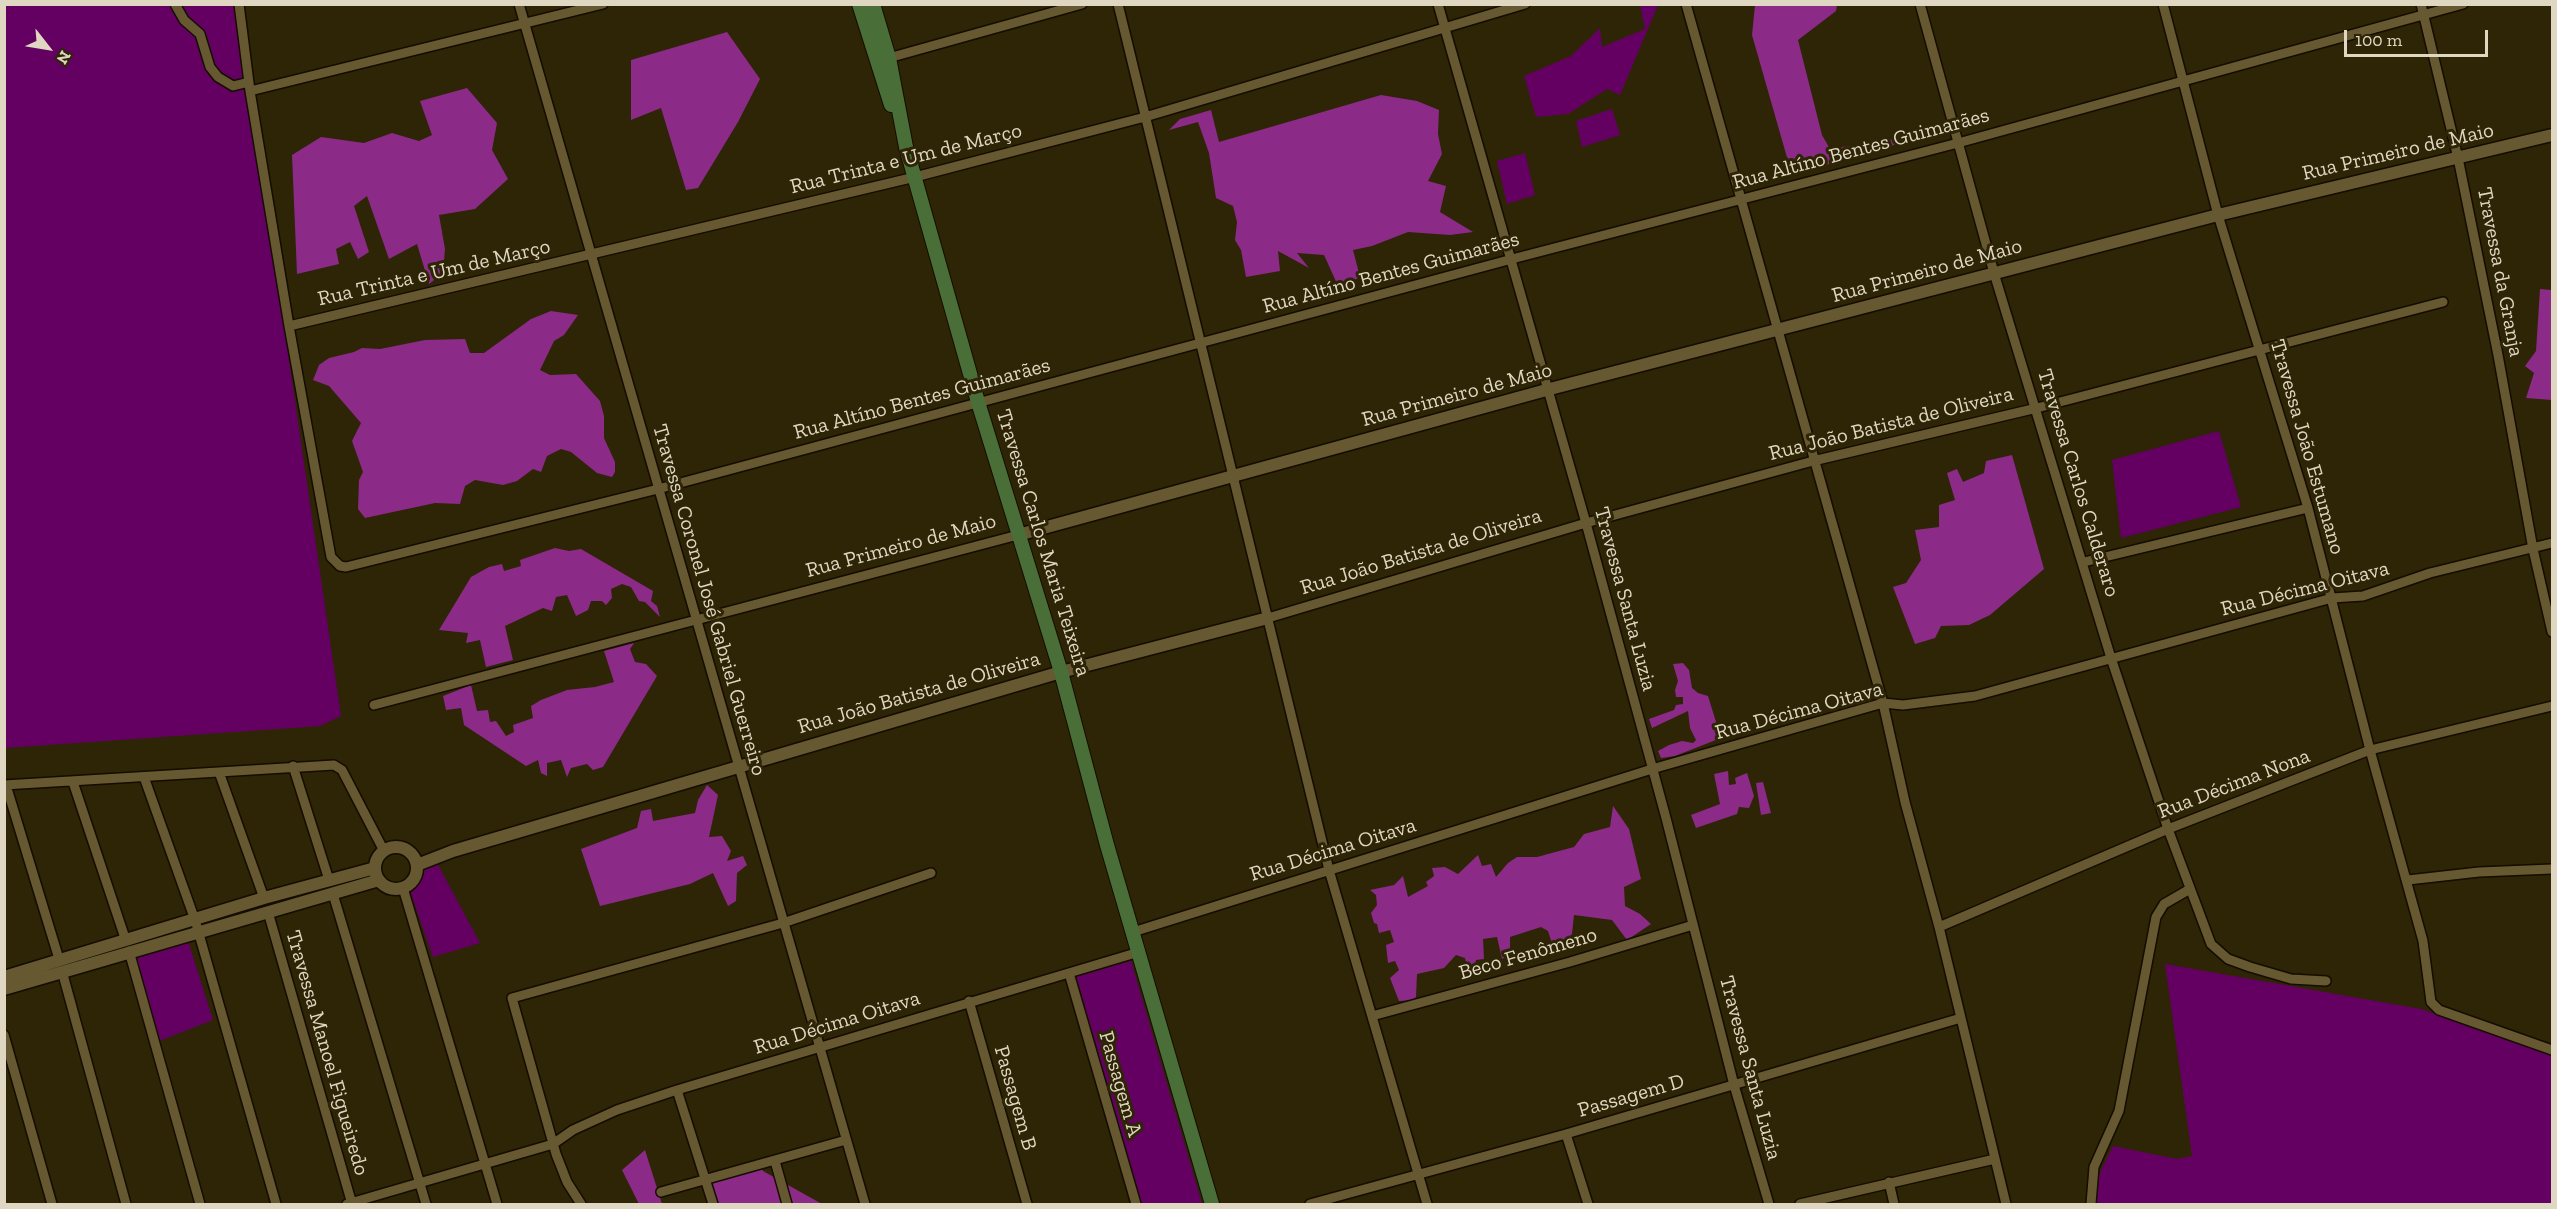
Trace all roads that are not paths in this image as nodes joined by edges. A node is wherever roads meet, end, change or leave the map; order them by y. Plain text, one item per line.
1 (175, 4) edge
2 (239, 4) edge
3 (519, 4) edge
4 (603, 4) edge
5 (859, 4) edge
6 (873, 4) edge
7 (1082, 4) edge
8 (1118, 4) edge
9 (1438, 4) edge
10 (1525, 4) edge
11 (1686, 4) edge
12 (1920, 4) edge
13 (2163, 4) edge
14 (2421, 4) edge
15 (2463, 4) edge
16 (2425, 16) junction
17 (525, 24) junction
18 (1445, 27) junction
19 (882, 60) junction
20 (2182, 81) junction
21 (249, 86) junction
22 (1144, 117) junction
23 (2553, 135) edge
24 (1958, 143) junction
25 (2458, 158) junction
26 (915, 177) junction
27 (1741, 198) junction
28 (2218, 215) junction
29 (592, 254) junction
30 (1512, 259) junction
31 (1994, 273) junction
32 (2443, 302) dead end
33 (289, 326) junction
34 (1779, 331) junction
35 (1200, 344) junction
36 (2261, 351) junction
37 (1550, 389) junction
38 (978, 402) junction
39 (2037, 408) junction
40 (1813, 461) junction
41 (1234, 476) junction
42 (658, 489) junction
43 (2308, 508) junction
44 (1586, 523) junction
45 (1018, 535) junction
46 (2553, 543) edge
47 (2533, 549) junction
48 (2084, 562) junction
49 (2332, 598) junction
50 (1268, 618) junction
51 (695, 621) junction
52 (2553, 632) edge
53 (2111, 658) junction
54 (1061, 672) junction
55 (1882, 703) junction
56 (374, 705) dead end
57 (2553, 706) edge
58 (2370, 750) junction
59 (293, 766) junction
60 (738, 766) junction
61 (1652, 769) junction
62 (219, 772) junction
63 (144, 777) junction
64 (73, 782) junction
65 (5, 785) edge
66 (2168, 829) junction
67 (384, 850) junction
68 (417, 865) junction
69 (2553, 869) edge
70 (1329, 870) junction
71 (931, 873) dead end
72 (377, 874) junction
73 (329, 880) junction
74 (2408, 880) junction
75 (403, 888) junction
76 (2190, 889) junction
77 (333, 894) junction
78 (264, 898) junction
79 (268, 912) junction
80 (783, 922) junction
81 (1693, 925) junction
82 (196, 926) junction
83 (1939, 927) junction
84 (1133, 932) junction
85 (127, 946) junction
86 (1139, 952) junction
87 (60, 965) junction
88 (1069, 973) junction
89 (4, 977) edge
90 (2326, 981) dead end
91 (4, 989) edge
92 (969, 1001) junction
93 (1372, 1016) junction
94 (1961, 1018) junction
95 (4, 1035) edge
96 (821, 1047) junction
97 (2553, 1050) edge
98 (1734, 1085) junction
99 (677, 1090) junction
100 (1566, 1134) junction
101 (846, 1140) junction
102 (553, 1144) junction
103 (1995, 1159) junction
104 (775, 1161) junction
105 (485, 1164) junction
106 (1418, 1174) junction
107 (706, 1181) junction
108 (419, 1182) junction
109 (1889, 1182) junction
110 (574, 1192) junction
111 (662, 1192) dead end
112 (52, 1204) edge
113 (126, 1204) edge
114 (200, 1204) edge
115 (276, 1204) edge
116 (350, 1204) edge
117 (426, 1204) edge
118 (497, 1204) edge
119 (574, 1204) edge
120 (581, 1204) edge
121 (713, 1204) edge
122 (787, 1204) edge
123 (865, 1204) edge
124 (1027, 1204) edge
125 (1136, 1204) edge
126 (1212, 1204) edge
127 (1310, 1204) edge
128 (1427, 1204) edge
129 (1588, 1204) edge
130 (1769, 1204) edge
131 (1800, 1204) edge
132 (1894, 1204) edge
133 (2006, 1204) edge
134 (2091, 1204) edge

1 - 21 street
2 - 21 street
3 - 17 street, Travessa Coronel José Gabriel Guerreiro
4 - 17 street
5 - 19 main road, Travessa Carlos Maria Teixeira
6 - 19 main road, Travessa Carlos Maria Teixeira
7 - 19 street
8 - 22 street
9 - 18 street, Travessa Santa Luzia
10 - 18 street, Rua Trinta e Um de Março
11 - 27 street
12 - 24 street, Travessa Carlos Calderaro
13 - 20 street, Travessa João Estumano
14 - 16 street, Travessa da Granja
15 - 16 street, Rua Altíno Bentes Guimarães
16 - 20 street, Rua Altíno Bentes Guimarães
16 - 25 street, Travessa da Granja
17 - 21 street
17 - 29 street, Travessa Coronel José Gabriel Guerreiro
18 - 22 street, Rua Trinta e Um de Março
18 - 30 street, Travessa Santa Luzia
19 - 26 main road, Travessa Carlos Maria Teixeira
20 - 24 street, Rua Altíno Bentes Guimarães
20 - 28 street, Travessa João Estumano
21 - 33 street
22 - 26 street, Rua Trinta e Um de Março
22 - 35 street
23 - 25 street, Rua Primeiro de Maio
24 - 27 street, Rua Altíno Bentes Guimarães
24 - 31 street, Travessa Carlos Calderaro
25 - 28 street, Rua Primeiro de Maio
25 - 47 street, Travessa da Granja
26 - 29 street, Rua Trinta e Um de Março
26 - 38 main road, Travessa Carlos Maria Teixeira
27 - 30 street, Rua Altíno Bentes Guimarães
27 - 34 street
28 - 31 street, Rua Primeiro de Maio
28 - 36 street, Travessa João Estumano
29 - 33 street, Rua Trinta e Um de Março
29 - 42 street, Travessa Coronel José Gabriel Guerreiro
30 - 35 street, Rua Altíno Bentes Guimarães
30 - 37 street, Travessa Santa Luzia
31 - 34 street, Rua Primeiro de Maio
31 - 39 street, Travessa Carlos Calderaro
32 - 36 street, Rua João Batista de Oliveira
33 - 42 street, Rua Altíno Bentes Guimarães
34 - 37 street, Rua Primeiro de Maio
34 - 40 street
35 - 38 street, Rua Altíno Bentes Guimarães
35 - 41 street
36 - 39 street, Rua João Batista de Oliveira
36 - 43 street, Travessa João Estumano
37 - 41 street, Rua Primeiro de Maio
37 - 44 street, Travessa Santa Luzia
38 - 42 street, Rua Altíno Bentes Guimarães
38 - 45 main road, Travessa Carlos Maria Teixeira
39 - 40 street, Rua João Batista de Oliveira
39 - 48 street, Travessa Carlos Calderaro
40 - 44 street, Rua João Batista de Oliveira
40 - 55 street
41 - 45 street, Rua Primeiro de Maio
41 - 50 street
42 - 51 street, Travessa Coronel José Gabriel Guerreiro
43 - 48 street
43 - 49 street, Travessa João Estumano
44 - 50 street, Rua João Batista de Oliveira
44 - 61 street, Travessa Santa Luzia
45 - 51 street, Rua Primeiro de Maio
45 - 54 main road, Travessa Carlos Maria Teixeira
46 - 47 street, Rua Décima Oitava
47 - 49 street, Rua Décima Oitava
47 - 52 street, Travessa da Granja
48 - 53 street, Travessa Carlos Calderaro
49 - 53 street, Rua Décima Oitava
49 - 58 street, Travessa João Estumano
50 - 54 street, Rua João Batista de Oliveira
50 - 70 street
51 - 56 street, Rua Primeiro de Maio
51 - 60 street, Travessa Coronel José Gabriel Guerreiro
53 - 55 street, Rua Décima Oitava
53 - 66 street, Travessa Carlos Calderaro
54 - 60 street, Rua João Batista de Oliveira
54 - 84 main road, Travessa Carlos Maria Teixeira
55 - 61 street, Rua Décima Oitava
55 - 83 street
57 - 58 street, Rua Décima Nona
58 - 66 street, Rua Décima Nona
58 - 74 street, Travessa João Estumano
59 - 62 street
59 - 67 street
59 - 73 street
60 - 68 street, Rua João Batista de Oliveira
60 - 80 street, Travessa Coronel José Gabriel Guerreiro
61 - 70 street, Rua Décima Oitava
61 - 81 street, Travessa Santa Luzia
62 - 63 street
62 - 78 street
63 - 64 street
63 - 82 street
64 - 65 street
64 - 85 street
65 - 87 street
66 - 76 street, Travessa Carlos Calderaro
66 - 83 street, Rua Décima Nona
67 - 68 street
67 - 72 street
68 - 75 street
69 - 74 street
70 - 84 street, Rua Décima Oitava
70 - 93 street
71 - 80 street
72 - 73 street
72 - 75 street
72 - 77 street
73 - 78 street
74 - 97 street, Travessa João Estumano
75 - 105 street
76 - 90 street, Travessa Carlos Calderaro
76 - 134 street
77 - 79 street
77 - 108 street
78 - 82 street
79 - 82 street
79 - 116 street, Travessa Manoel Figueiredo
80 - 96 street, Travessa Coronel José Gabriel Guerreiro
80 - 102 street
81 - 93 street, Beco Fenômeno
81 - 98 street, Travessa Santa Luzia
82 - 85 street
82 - 115 street
83 - 94 street
84 - 86 main road, Travessa Carlos Maria Teixeira
85 - 87 street
85 - 114 street
86 - 88 street, Rua Décima Oitava
86 - 126 main road, Travessa Carlos Maria Teixeira
87 - 89 street
87 - 91 street
87 - 113 street
88 - 92 street, Rua Décima Oitava
88 - 125 street, Passagem A
92 - 96 street, Rua Décima Oitava
92 - 124 street, Passagem B
93 - 106 street
94 - 98 street, Passagem D
94 - 103 street
95 - 112 street
96 - 99 street, Rua Décima Oitava
96 - 101 street, Travessa Coronel José Gabriel Guerreiro
98 - 100 street, Passagem D
98 - 130 street, Travessa Santa Luzia
99 - 102 street, Rua Décima Oitava
99 - 107 street
100 - 106 street, Passagem D
100 - 129 street
101 - 104 street
101 - 123 street, Travessa Coronel José Gabriel Guerreiro
102 - 105 street, Rua Décima Oitava
102 - 110 street
103 - 109 street
103 - 133 street
104 - 107 street
104 - 122 street
105 - 108 street, Rua Décima Oitava
105 - 118 street
106 - 127 street, Passagem D
106 - 128 street
107 - 111 street
107 - 121 street
108 - 116 street, Rua Décima Oitava
108 - 117 street
109 - 131 street
109 - 132 street
110 - 119 street
110 - 120 street

